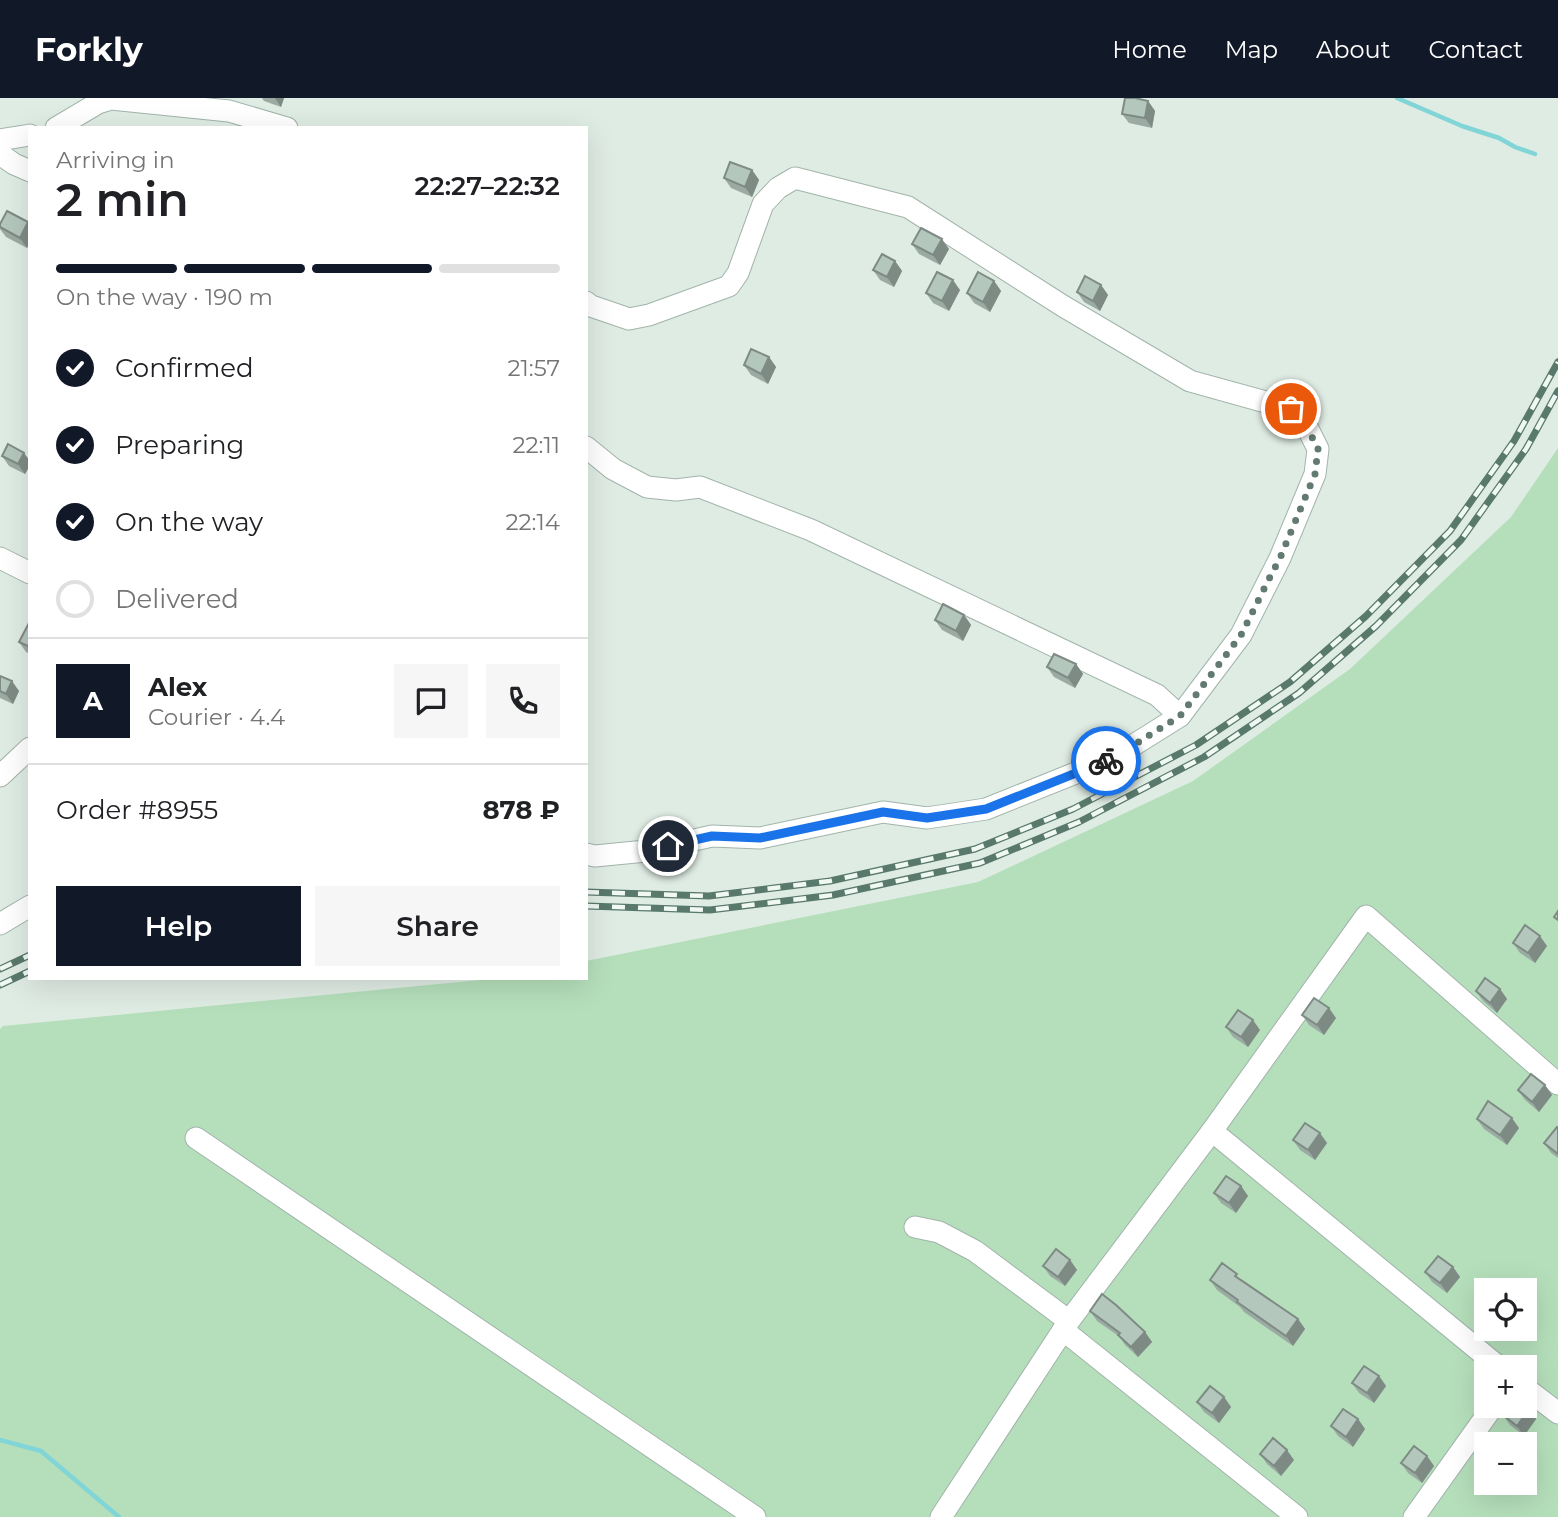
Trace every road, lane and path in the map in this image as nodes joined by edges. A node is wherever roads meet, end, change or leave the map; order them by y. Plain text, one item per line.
1 (59, 126) edge
2 (280, 126) edge
3 (28, 135) edge
4 (0, 140) edge
5 (0, 154) edge
6 (28, 170) edge
7 (588, 304) edge
8 (588, 449) edge
9 (0, 558) edge
10 (28, 572) edge
11 (1180, 716) junction
12 (28, 750) edge
13 (0, 776) edge
14 (588, 854) edge
15 (28, 907) edge
16 (0, 924) edge
17 (1558, 1084) edge
18 (1212, 1131) junction
19 (195, 1138) dead end
20 (915, 1227) dead end
21 (1066, 1325) junction
22 (1484, 1355) edge
23 (1537, 1397) edge
24 (1558, 1413) edge
25 (1485, 1418) edge
26 (755, 1517) edge
27 (941, 1517) edge
28 (1297, 1517) edge
29 (1415, 1517) edge

1 - 2 street
3 - 4 street
5 - 6 street
7 - 11 street
8 - 11 street
9 - 10 street
11 - 14 street
12 - 13 street
15 - 16 street
17 - 18 street
18 - 21 street
18 - 22 street
19 - 26 street
20 - 21 street
21 - 27 street
21 - 28 street
23 - 24 street
25 - 29 street

